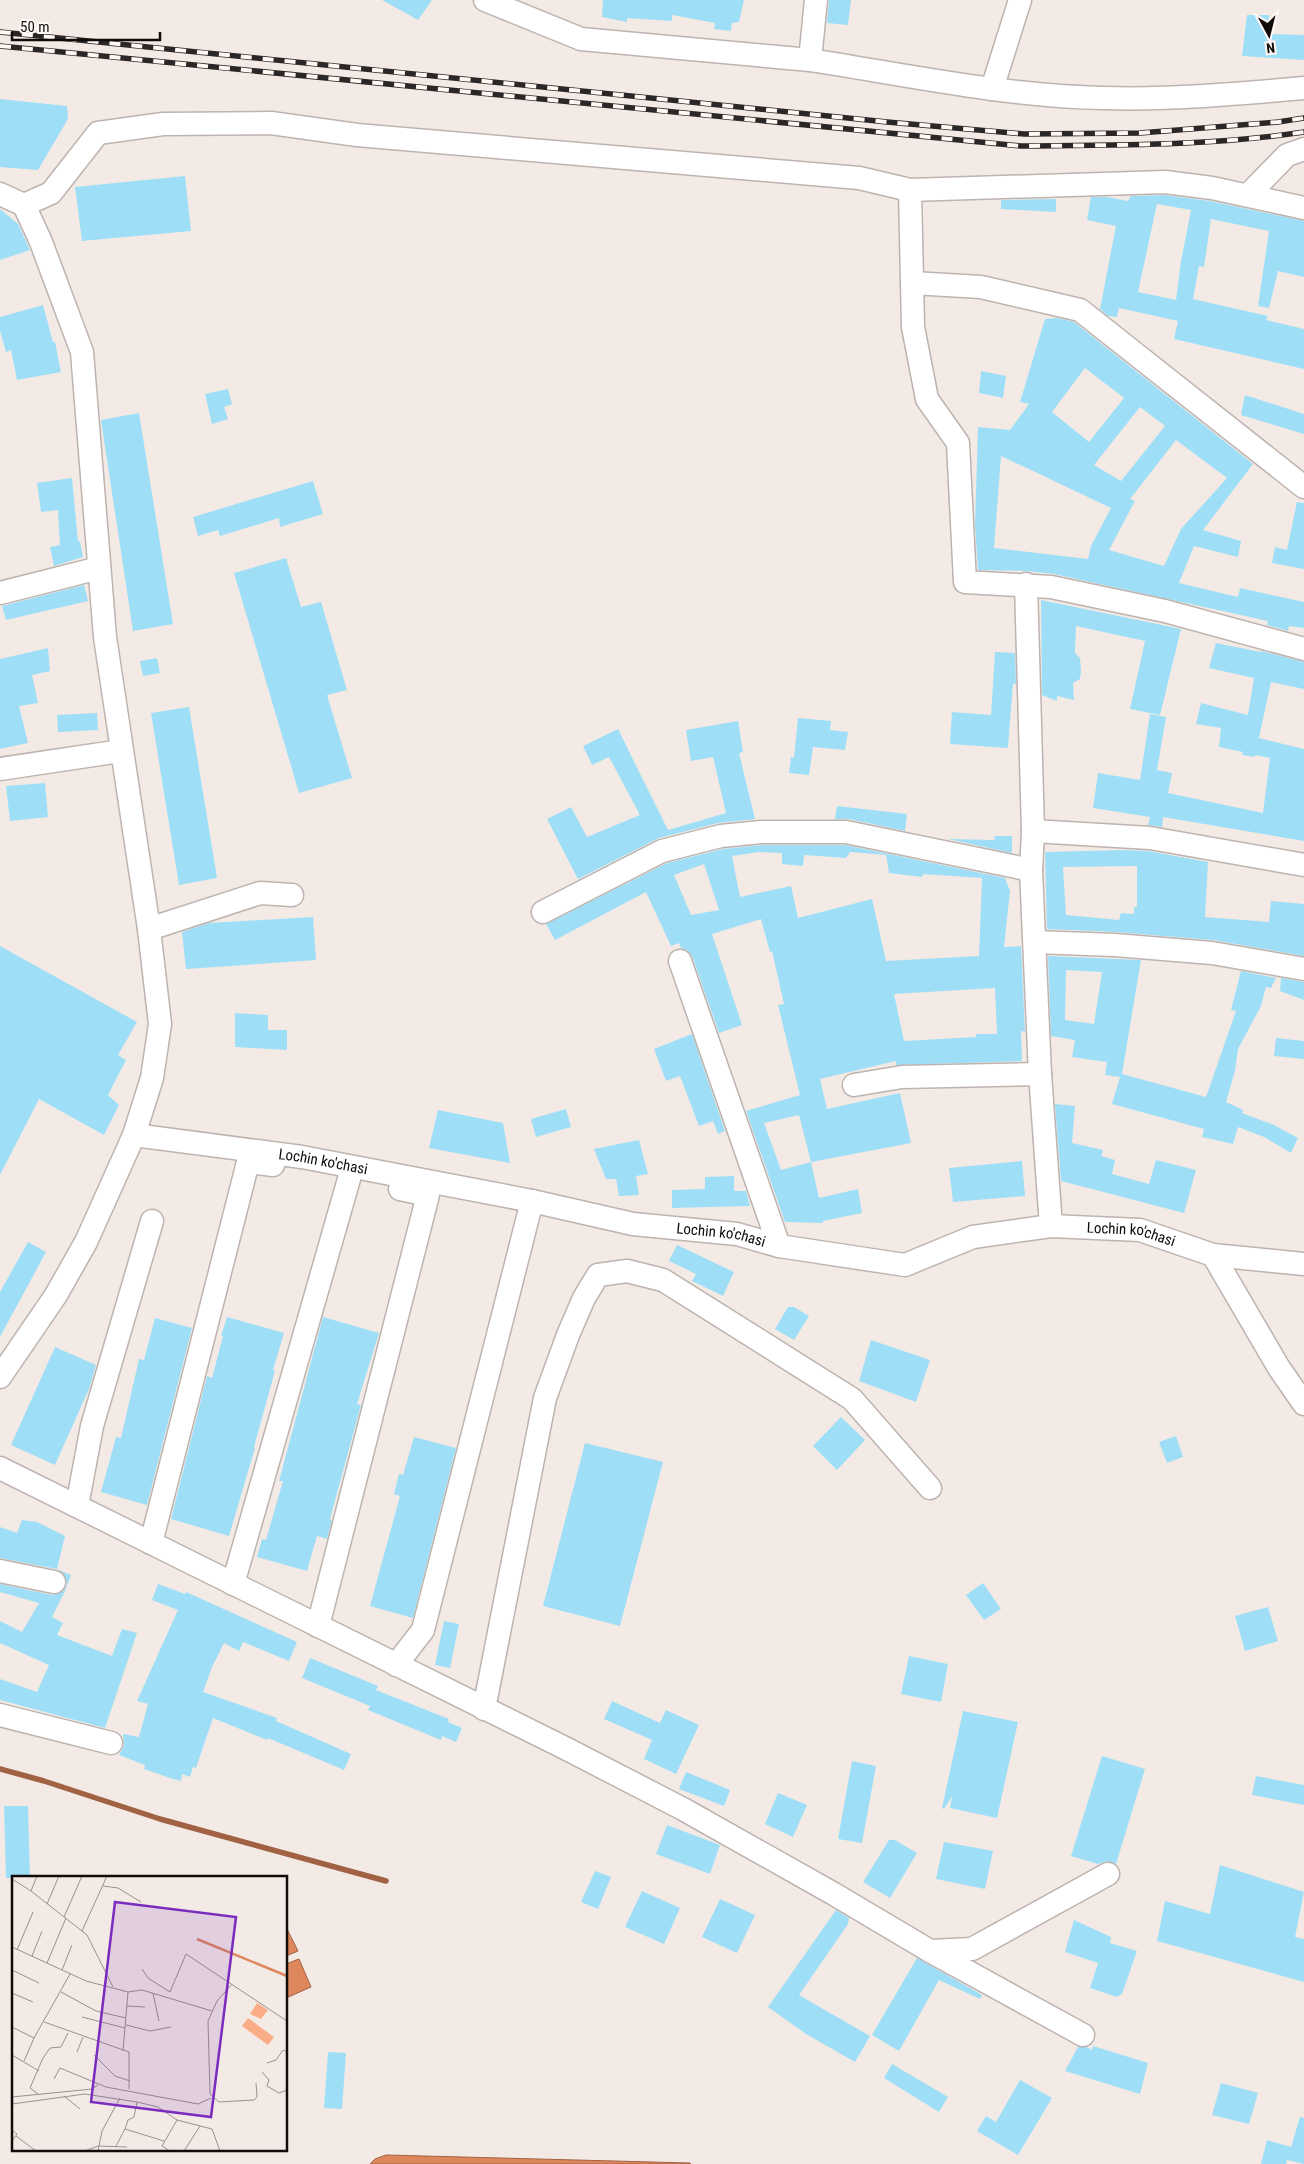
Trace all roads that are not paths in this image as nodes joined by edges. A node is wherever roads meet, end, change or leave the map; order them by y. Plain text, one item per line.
1 (485, 0) edge
2 (816, 0) edge
3 (1020, 0) edge
4 (810, 60) junction
5 (1304, 88) edge
6 (992, 89) junction
7 (1304, 149) edge
8 (910, 190) junction
9 (0, 194) edge
10 (1248, 196) junction
11 (24, 206) junction
12 (1304, 208) edge
13 (912, 283) junction
14 (1304, 487) edge
15 (99, 568) junction
16 (1026, 584) junction
17 (0, 593) edge
18 (1304, 650) edge
19 (121, 751) junction
20 (0, 769) edge
21 (1033, 831) junction
22 (1304, 864) edge
23 (1031, 870) junction
24 (292, 895) dead end
25 (543, 912) dead end
26 (149, 929) junction
27 (1035, 942) junction
28 (680, 961) dead end
29 (1304, 969) edge
30 (1040, 1074) junction
31 (854, 1086) dead end
32 (134, 1135) junction
33 (349, 1179) junction
34 (532, 1201) junction
35 (152, 1221) dead end
36 (1051, 1226) junction
37 (779, 1246) junction
38 (1213, 1255) junction
39 (1304, 1264) edge
40 (0, 1377) edge
41 (1304, 1404) edge
42 (0, 1468) edge
43 (930, 1488) dead end
44 (77, 1506) junction
45 (151, 1543) junction
46 (0, 1571) edge
47 (54, 1582) dead end
48 (233, 1584) junction
49 (318, 1626) junction
50 (396, 1665) junction
51 (484, 1709) junction
52 (0, 1715) edge
53 (111, 1743) dead end
54 (1108, 1874) dead end
55 (930, 1951) junction
56 (1083, 2035) dead end

1 - 4 street
2 - 4 street
3 - 6 street
4 - 6 street
5 - 6 street
7 - 10 street
8 - 10 street
8 - 11 street
8 - 13 street
9 - 11 street
10 - 12 street
11 - 15 street
13 - 14 street
13 - 16 street
15 - 17 street
15 - 19 street
16 - 18 street
16 - 21 street
19 - 20 street
19 - 26 street
21 - 22 street
21 - 23 street
23 - 25 street
23 - 27 street
24 - 26 street
26 - 32 street
27 - 29 street
27 - 30 street
28 - 37 street
30 - 31 street
30 - 36 street
32 - 34 street, Lochin ko'chasi
32 - 40 street
33 - 45 street
33 - 48 street
33 - 49 street
34 - 37 street, Lochin ko'chasi
34 - 50 street
35 - 44 street
36 - 37 street, Lochin ko'chasi
36 - 38 street, Lochin ko'chasi
38 - 39 street, Lochin ko'chasi
38 - 41 street
42 - 44 street
43 - 51 street
44 - 45 street
45 - 48 street
46 - 47 street
48 - 49 street
49 - 50 street
50 - 51 street
51 - 55 street
52 - 53 street
54 - 55 street
55 - 56 street

